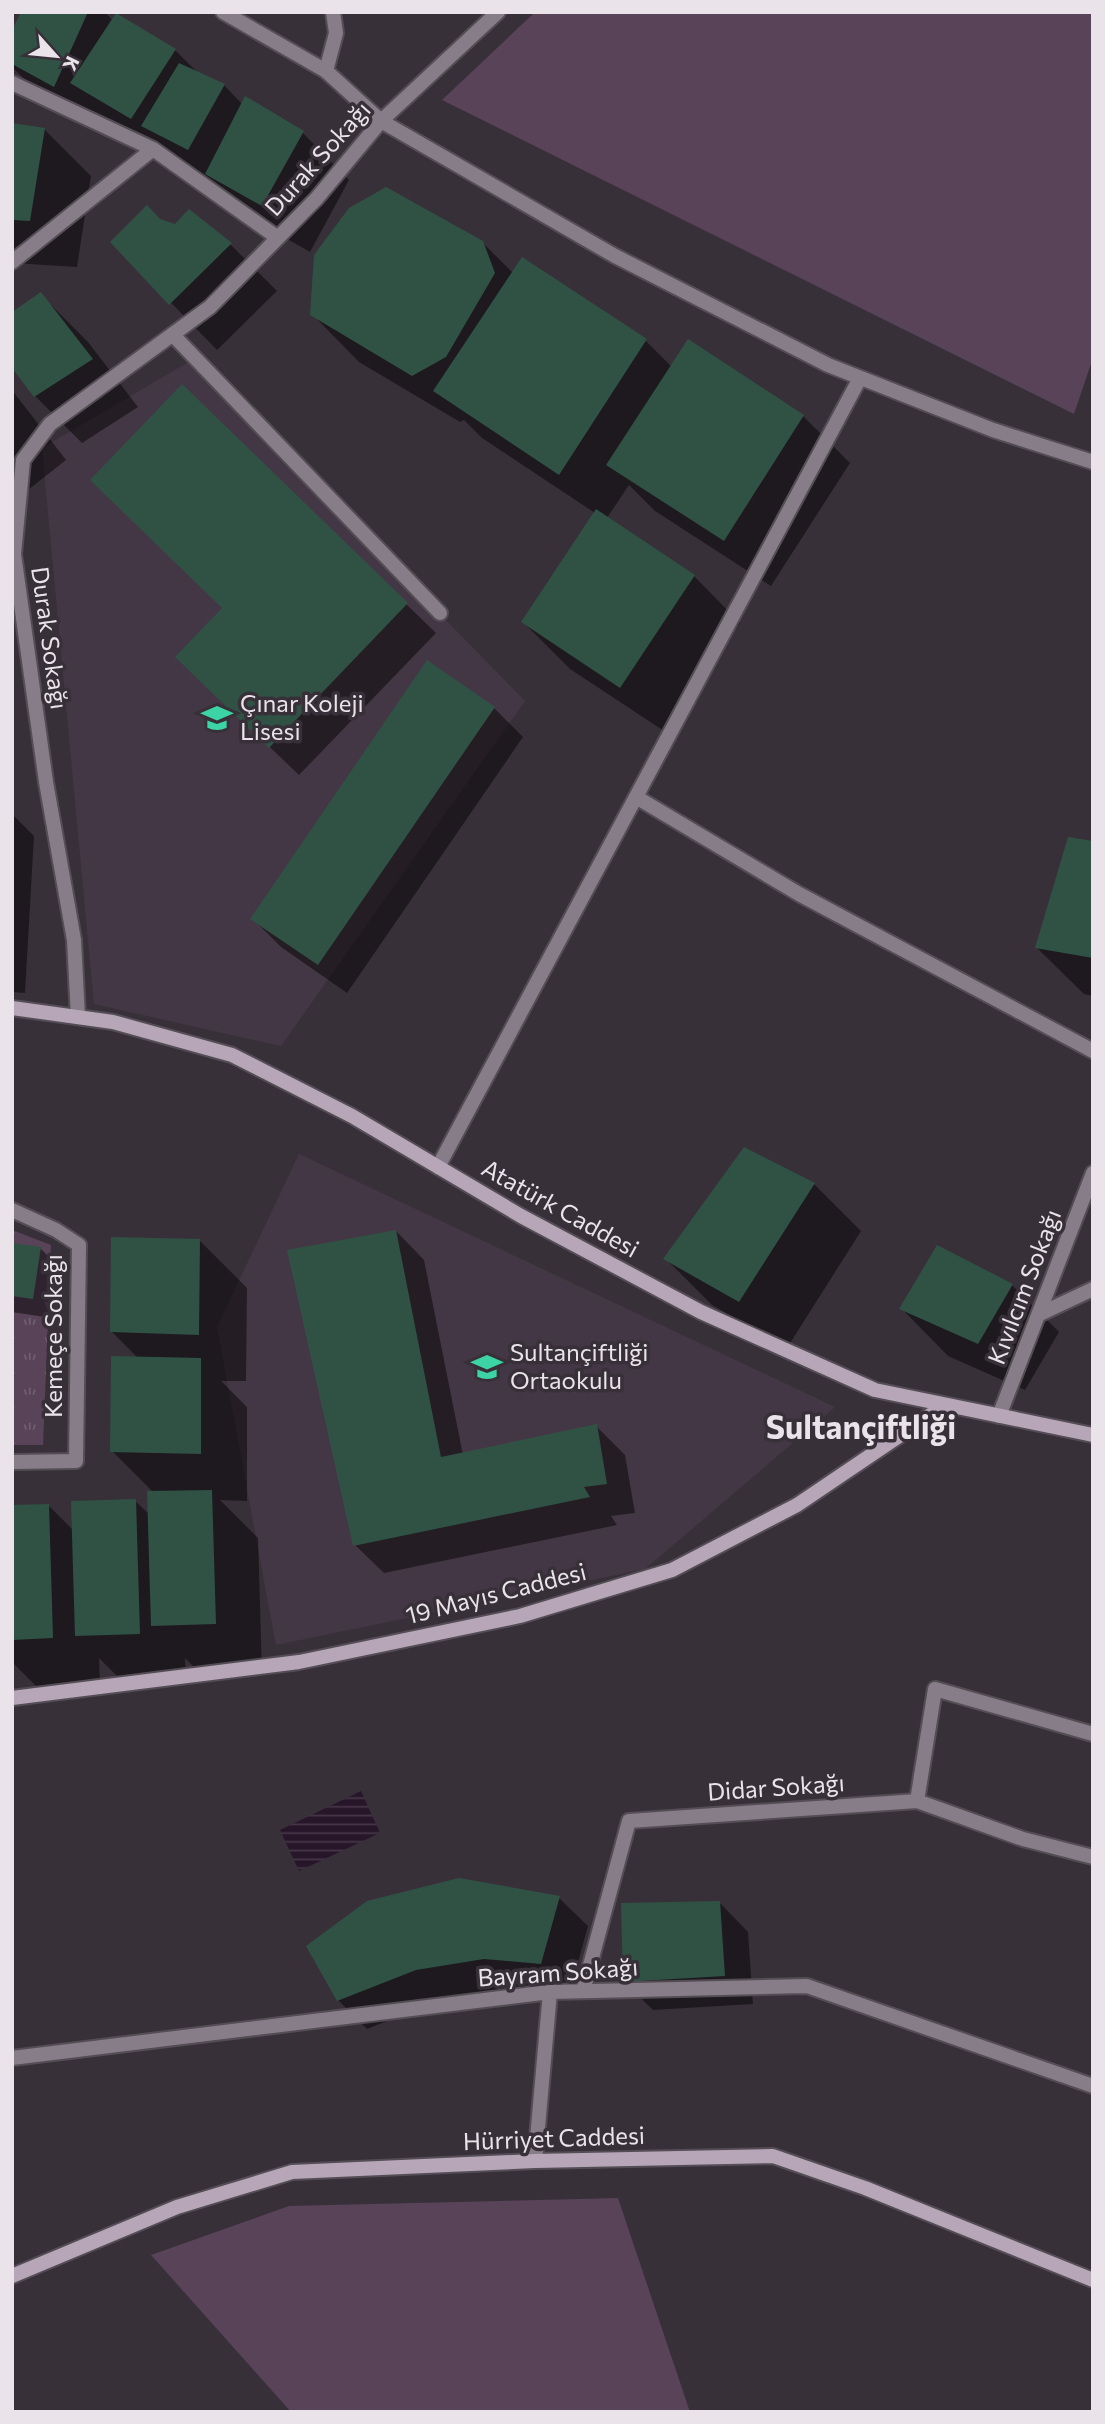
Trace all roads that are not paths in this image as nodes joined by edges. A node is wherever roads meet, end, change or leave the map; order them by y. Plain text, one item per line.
1 (223, 12) edge
2 (333, 12) edge
3 (498, 12) edge
4 (326, 71) junction
5 (12, 83) edge
6 (380, 121) junction
7 (153, 149) junction
8 (278, 237) junction
9 (15, 257) edge
10 (173, 335) junction
11 (860, 378) junction
12 (1093, 462) edge
13 (440, 613) dead end
14 (636, 797) junction
15 (12, 1008) edge
16 (78, 1017) junction
17 (1093, 1051) edge
18 (438, 1167) junction
19 (1093, 1173) edge
20 (12, 1210) edge
21 (1093, 1289) edge
22 (1040, 1314) junction
23 (945, 1405) junction
24 (999, 1416) junction
25 (1093, 1435) edge
26 (12, 1462) edge
27 (12, 1698) edge
28 (1093, 1734) edge
29 (917, 1801) junction
30 (1093, 1857) edge
31 (583, 1991) junction
32 (550, 1992) junction
33 (12, 2058) edge
34 (1093, 2086) edge
35 (536, 2161) junction
36 (12, 2276) edge
37 (1093, 2280) edge

1 - 4 street
2 - 4 street
3 - 6 street, Durak Sokağı
4 - 6 street
5 - 7 street
6 - 8 street, Durak Sokağı
6 - 11 street
7 - 8 street
7 - 9 street
8 - 10 street, Durak Sokağı
10 - 13 street
10 - 16 street, Durak Sokağı
11 - 12 street
11 - 14 street
14 - 17 street
14 - 18 street
15 - 16 street, Atatürk Caddesi
16 - 18 street, Atatürk Caddesi
18 - 23 street, Atatürk Caddesi
19 - 22 street, Kıvılcım Sokağı
20 - 26 street, Kemeçe Sokağı
21 - 22 street
22 - 24 street, Kıvılcım Sokağı
23 - 24 street, Atatürk Caddesi
23 - 27 street, 19 Mayıs Caddesi
24 - 25 street, Atatürk Caddesi
28 - 29 street
29 - 30 street, Didar Sokağı
29 - 31 street, Didar Sokağı
31 - 32 street, Bayram Sokağı
31 - 34 street, Bayram Sokağı
32 - 33 street, Bayram Sokağı
32 - 35 street
35 - 36 street, Hürriyet Caddesi
35 - 37 street, Hürriyet Caddesi

